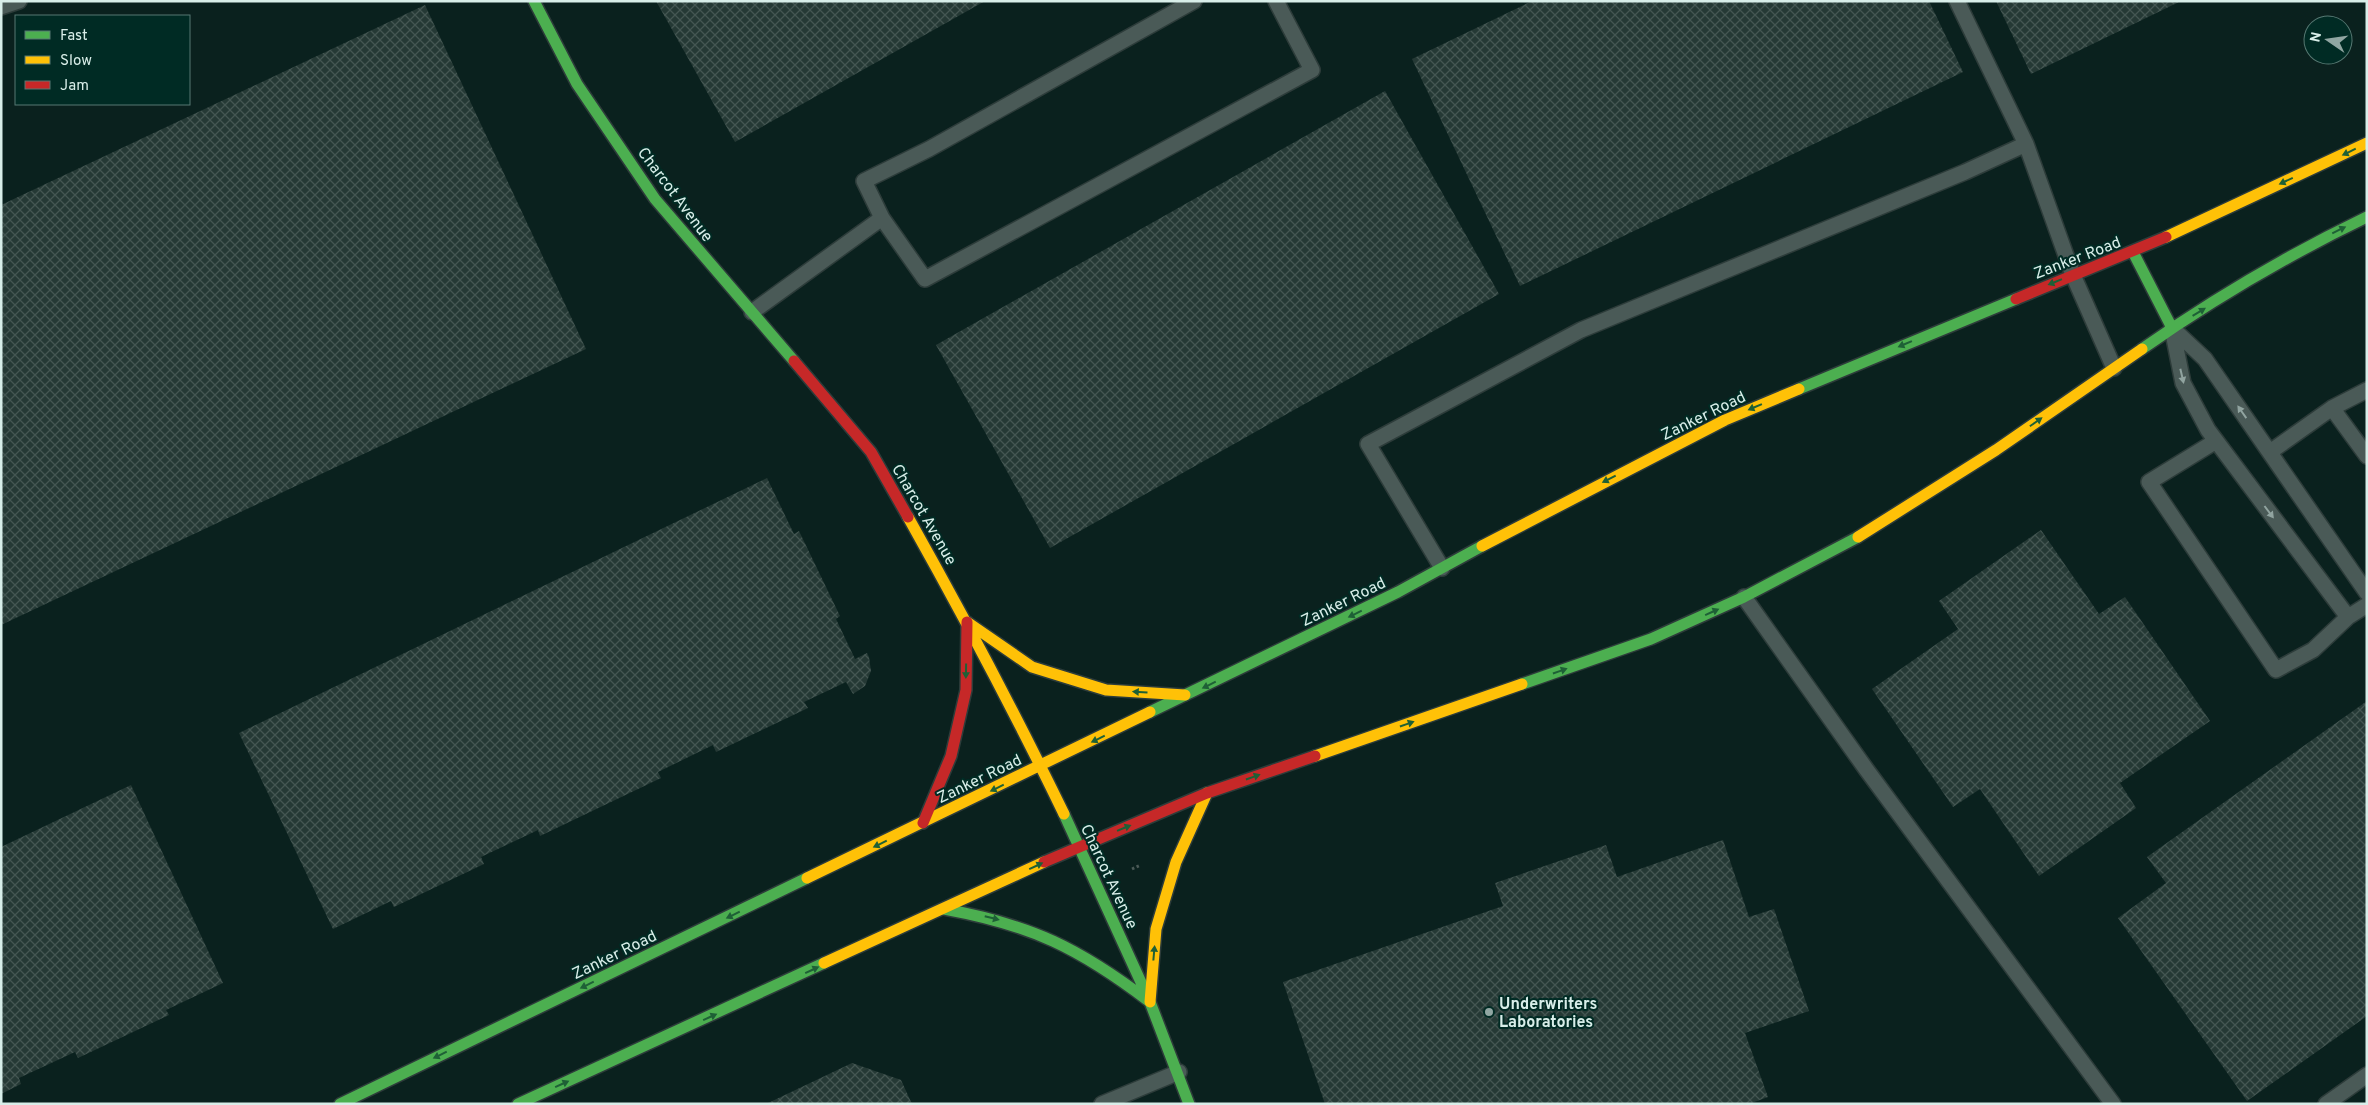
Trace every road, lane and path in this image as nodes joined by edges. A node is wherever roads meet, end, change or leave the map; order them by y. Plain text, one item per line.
1 (19, 1) edge
2 (534, 1) edge
3 (1194, 1) edge
4 (1276, 1) edge
5 (1957, 1) edge
6 (1, 7) edge
7 (2026, 144) junction
8 (2367, 144) edge
9 (2367, 217) edge
10 (882, 218) junction
11 (2134, 252) junction
12 (2073, 275) junction
13 (752, 312) junction
14 (2172, 328) junction
15 (2114, 368) junction
16 (2367, 390) edge
17 (2332, 408) junction
18 (2216, 440) junction
19 (2270, 452) junction
20 (2367, 456) edge
21 (1442, 568) junction
22 (2367, 593) edge
23 (1744, 598) junction
24 (2367, 605) edge
25 (2348, 617) junction
26 (967, 622) junction
27 (1189, 695) junction
28 (1041, 766) junction
29 (1207, 793) junction
30 (924, 823) junction
31 (1079, 846) junction
32 (944, 910) junction
33 (1150, 1002) junction
34 (1178, 1072) junction
35 (2367, 1075) edge
36 (340, 1104) edge
37 (518, 1104) edge
38 (1102, 1104) edge
39 (1190, 1104) edge
40 (2113, 1104) edge
41 (2326, 1104) edge

1 - 6 lane
2 - 13 main road, Charcot Avenue
3 - 10 lane
4 - 10 lane
5 - 7 lane
7 - 12 lane
7 - 21 lane
8 -> 11 main road, Zanker Road
14 -> 9 main road
10 - 13 lane
11 - 12 main road, Zanker Road
11 - 14 main road
12 - 15 lane
12 -> 21 main road, Zanker Road
13 - 26 main road, Charcot Avenue
14 - 15 main road
14 -> 18 lane
19 -> 14 lane
23 -> 15 main road
16 - 17 lane
17 - 19 lane
17 - 20 lane
18 -> 25 lane
18 - 25 lane
19 - 22 lane
21 -> 27 main road, Zanker Road
29 -> 23 main road
23 - 40 lane
24 - 25 lane
27 -> 26 main road
26 - 28 main road, Charcot Avenue
26 -> 30 main road
27 -> 28 main road, Zanker Road
28 -> 30 main road, Zanker Road
28 - 31 main road, Charcot Avenue
31 -> 29 main road
33 -> 29 main road
30 -> 36 main road, Zanker Road
32 -> 31 main road
31 - 33 main road, Charcot Avenue
32 -> 33 main road
37 -> 32 main road
33 - 34 main road, Charcot Avenue
34 - 38 lane
34 - 39 main road, Charcot Avenue
35 - 41 lane

